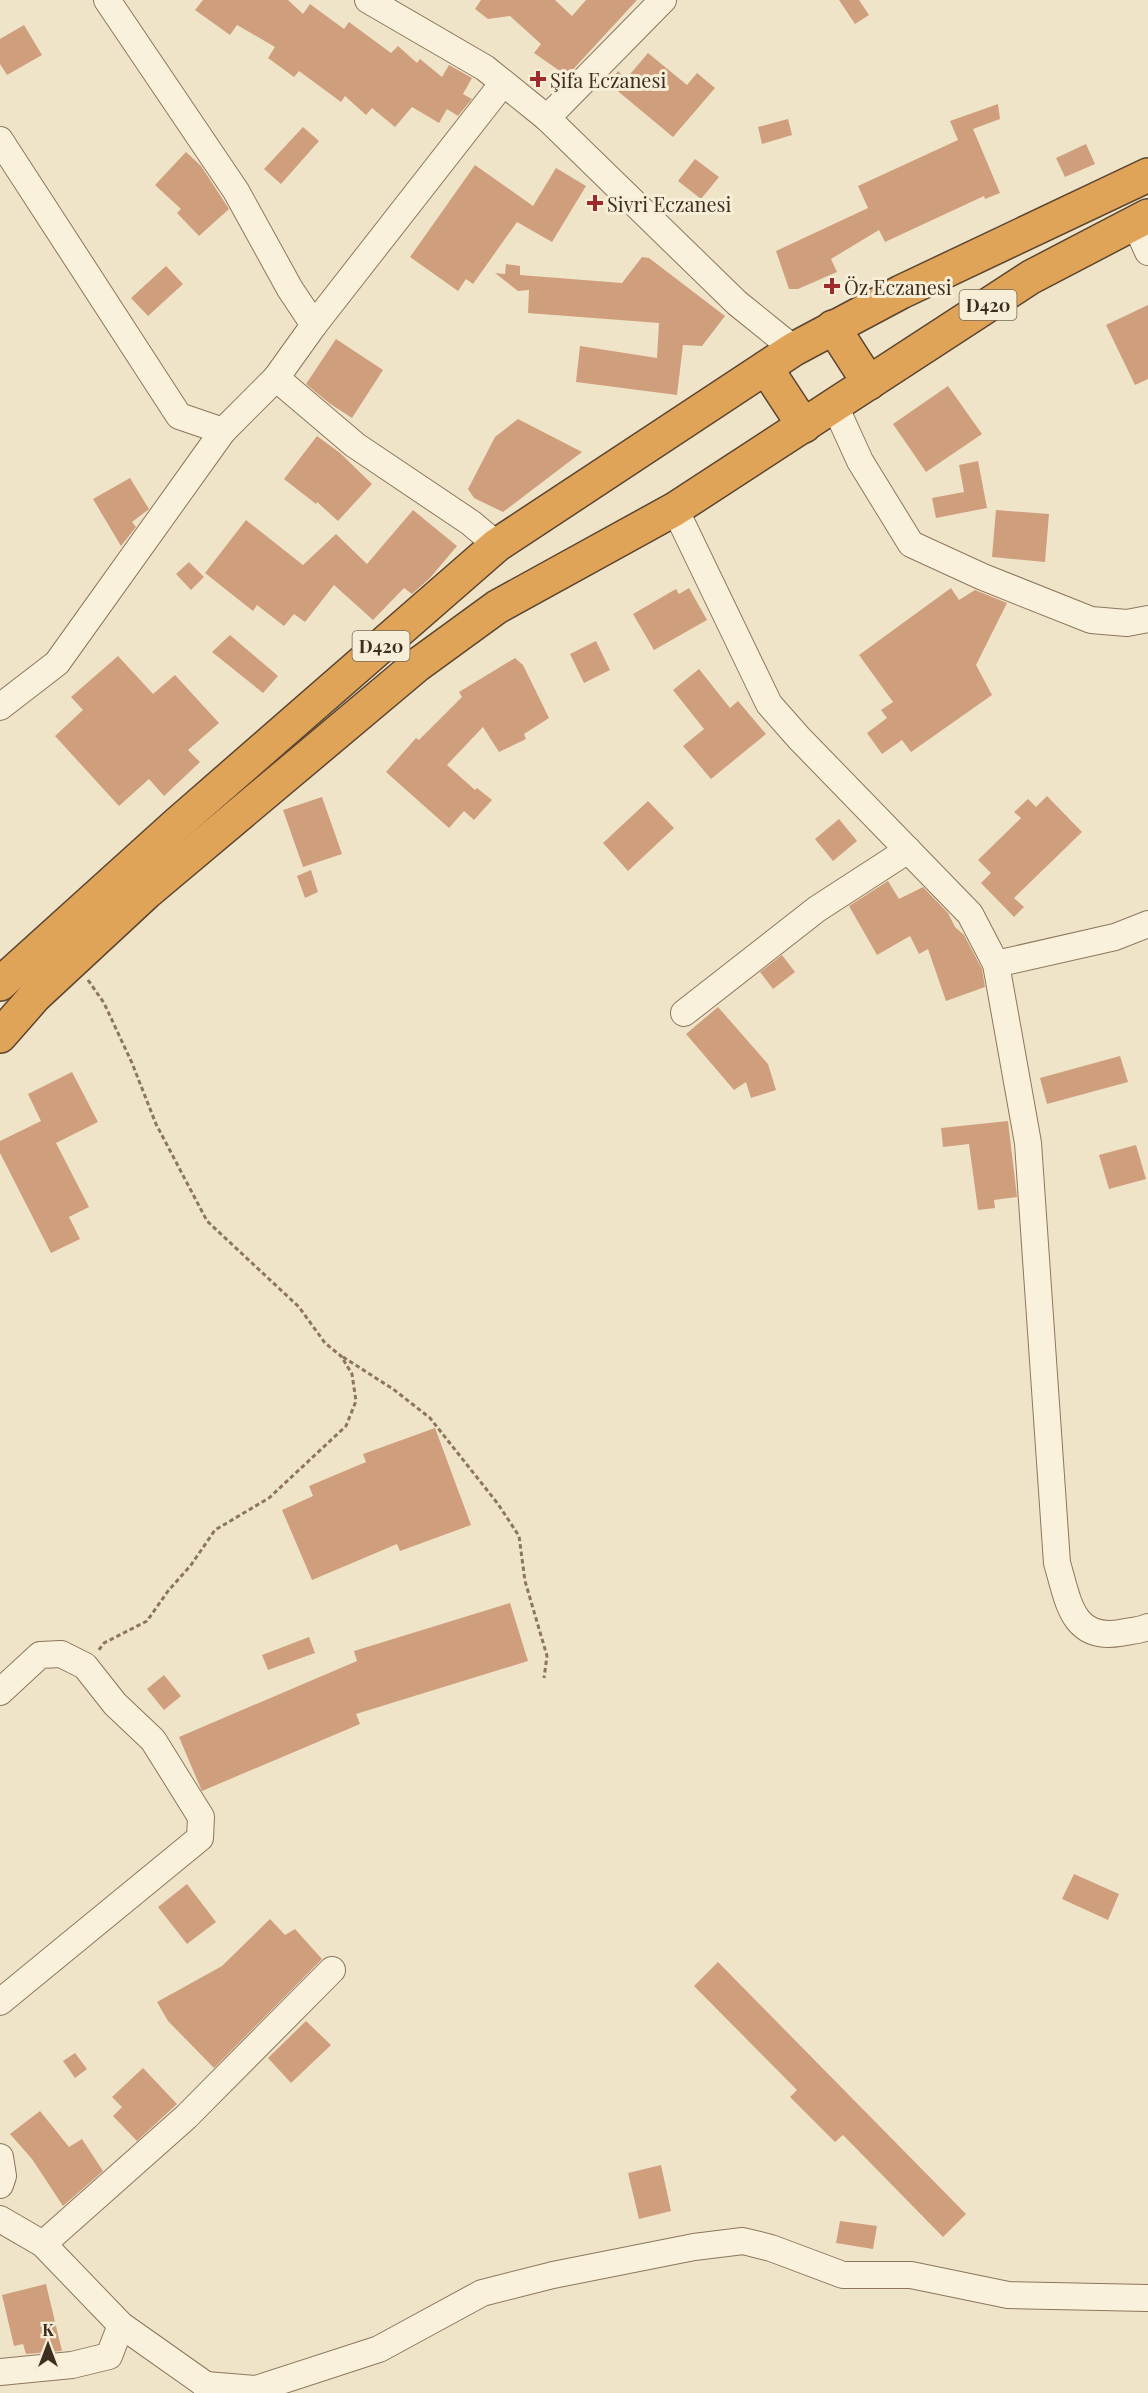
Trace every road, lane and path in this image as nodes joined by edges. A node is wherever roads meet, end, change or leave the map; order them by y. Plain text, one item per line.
1 (107, 0) edge
2 (368, 0) edge
3 (663, 0) edge
4 (503, 83) junction
5 (548, 118) junction
6 (0, 140) edge
7 (1148, 175) edge
8 (1141, 219) edge
9 (1148, 252) edge
10 (314, 325) junction
11 (833, 327) junction
12 (794, 349) junction
13 (766, 368) junction
14 (276, 378) junction
15 (869, 383) junction
16 (835, 406) junction
17 (804, 426) junction
18 (223, 430) junction
19 (675, 509) junction
20 (497, 545) junction
21 (1148, 619) edge
22 (0, 707) edge
23 (908, 850) junction
24 (1148, 924) edge
25 (75, 959) junction
26 (996, 964) junction
27 (0, 984) edge
28 (684, 1013) dead end
29 (0, 1036) edge
30 (341, 1356) junction
31 (1148, 1627) edge
32 (85, 1666) junction
33 (544, 1678) dead end
34 (0, 1692) edge
35 (333, 1970) dead end
36 (0, 2002) edge
37 (0, 2157) edge
38 (0, 2185) edge
39 (0, 2219) edge
40 (43, 2244) junction
41 (1148, 2298) edge
42 (121, 2325) junction
43 (0, 2373) edge
44 (209, 2390) edge

1 - 10 street
2 - 4 street
3 - 5 street
4 - 5 street
4 - 10 street
5 - 12 street
6 - 18 street
7 - 11 highway, D420
8 - 9 street
8 - 15 highway, D420
10 - 14 street
11 - 12 highway, D420
11 - 15 highway
12 - 13 highway, D420
13 - 17 highway
13 - 20 highway, D420
14 - 18 street
14 - 20 street
15 - 16 highway, D420
16 - 17 highway
16 - 21 street
17 - 19 highway
18 - 22 street
19 - 23 street
19 - 25 highway
20 - 27 highway, D420
23 - 26 street
23 - 28 street
24 - 26 street
25 - 29 highway
25 - 30 path
26 - 31 street
30 - 32 path
30 - 33 path
32 - 34 street
32 - 36 street
35 - 40 street
37 - 38 street
39 - 40 street
40 - 42 street
41 - 44 street
42 - 43 street
42 - 44 street

